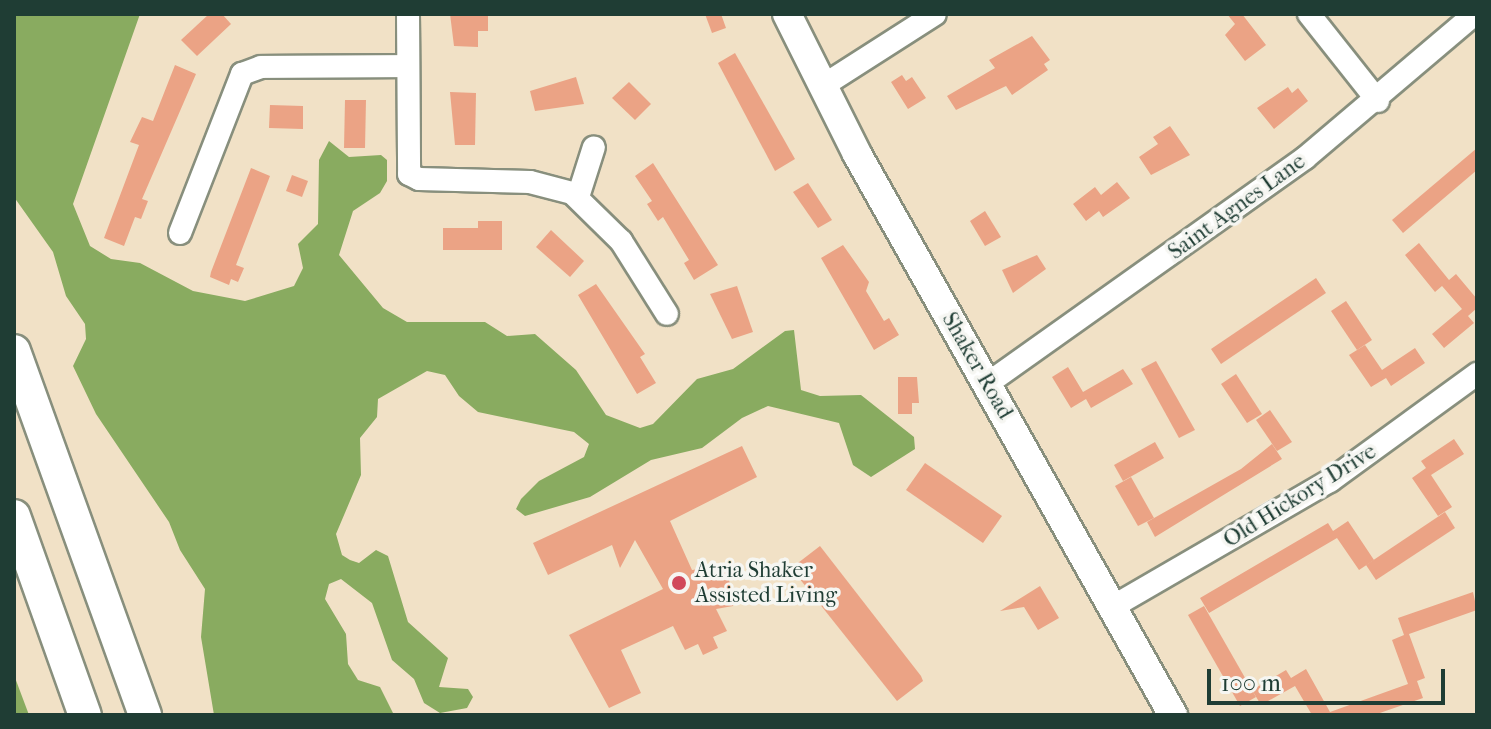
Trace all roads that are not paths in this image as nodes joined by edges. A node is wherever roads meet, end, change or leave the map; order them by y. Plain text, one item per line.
1 (408, 14) edge
2 (787, 14) edge
3 (935, 14) edge
4 (1309, 14) edge
5 (1475, 14) edge
6 (407, 66) junction
7 (821, 87) junction
8 (1378, 101) junction
9 (594, 147) dead end
10 (578, 197) junction
11 (180, 233) dead end
12 (667, 314) dead end
13 (14, 351) edge
14 (1477, 374) edge
15 (987, 384) junction
16 (14, 516) edge
17 (14, 568) edge
18 (1114, 606) junction
19 (66, 715) edge
20 (85, 715) edge
21 (145, 715) edge
22 (1173, 715) edge

1 - 6 street
2 - 7 main road, Shaker Road
3 - 7 street
4 - 8 street
5 - 8 street, Saint Agnes Lane
6 - 10 street
6 - 11 street
7 - 15 main road, Shaker Road
8 - 15 street, Saint Agnes Lane
9 - 10 street
10 - 12 street
13 - 21 highway
14 - 18 street, Old Hickory Drive
15 - 18 main road, Shaker Road
16 - 20 highway
17 - 19 highway
18 - 22 main road, Shaker Road

